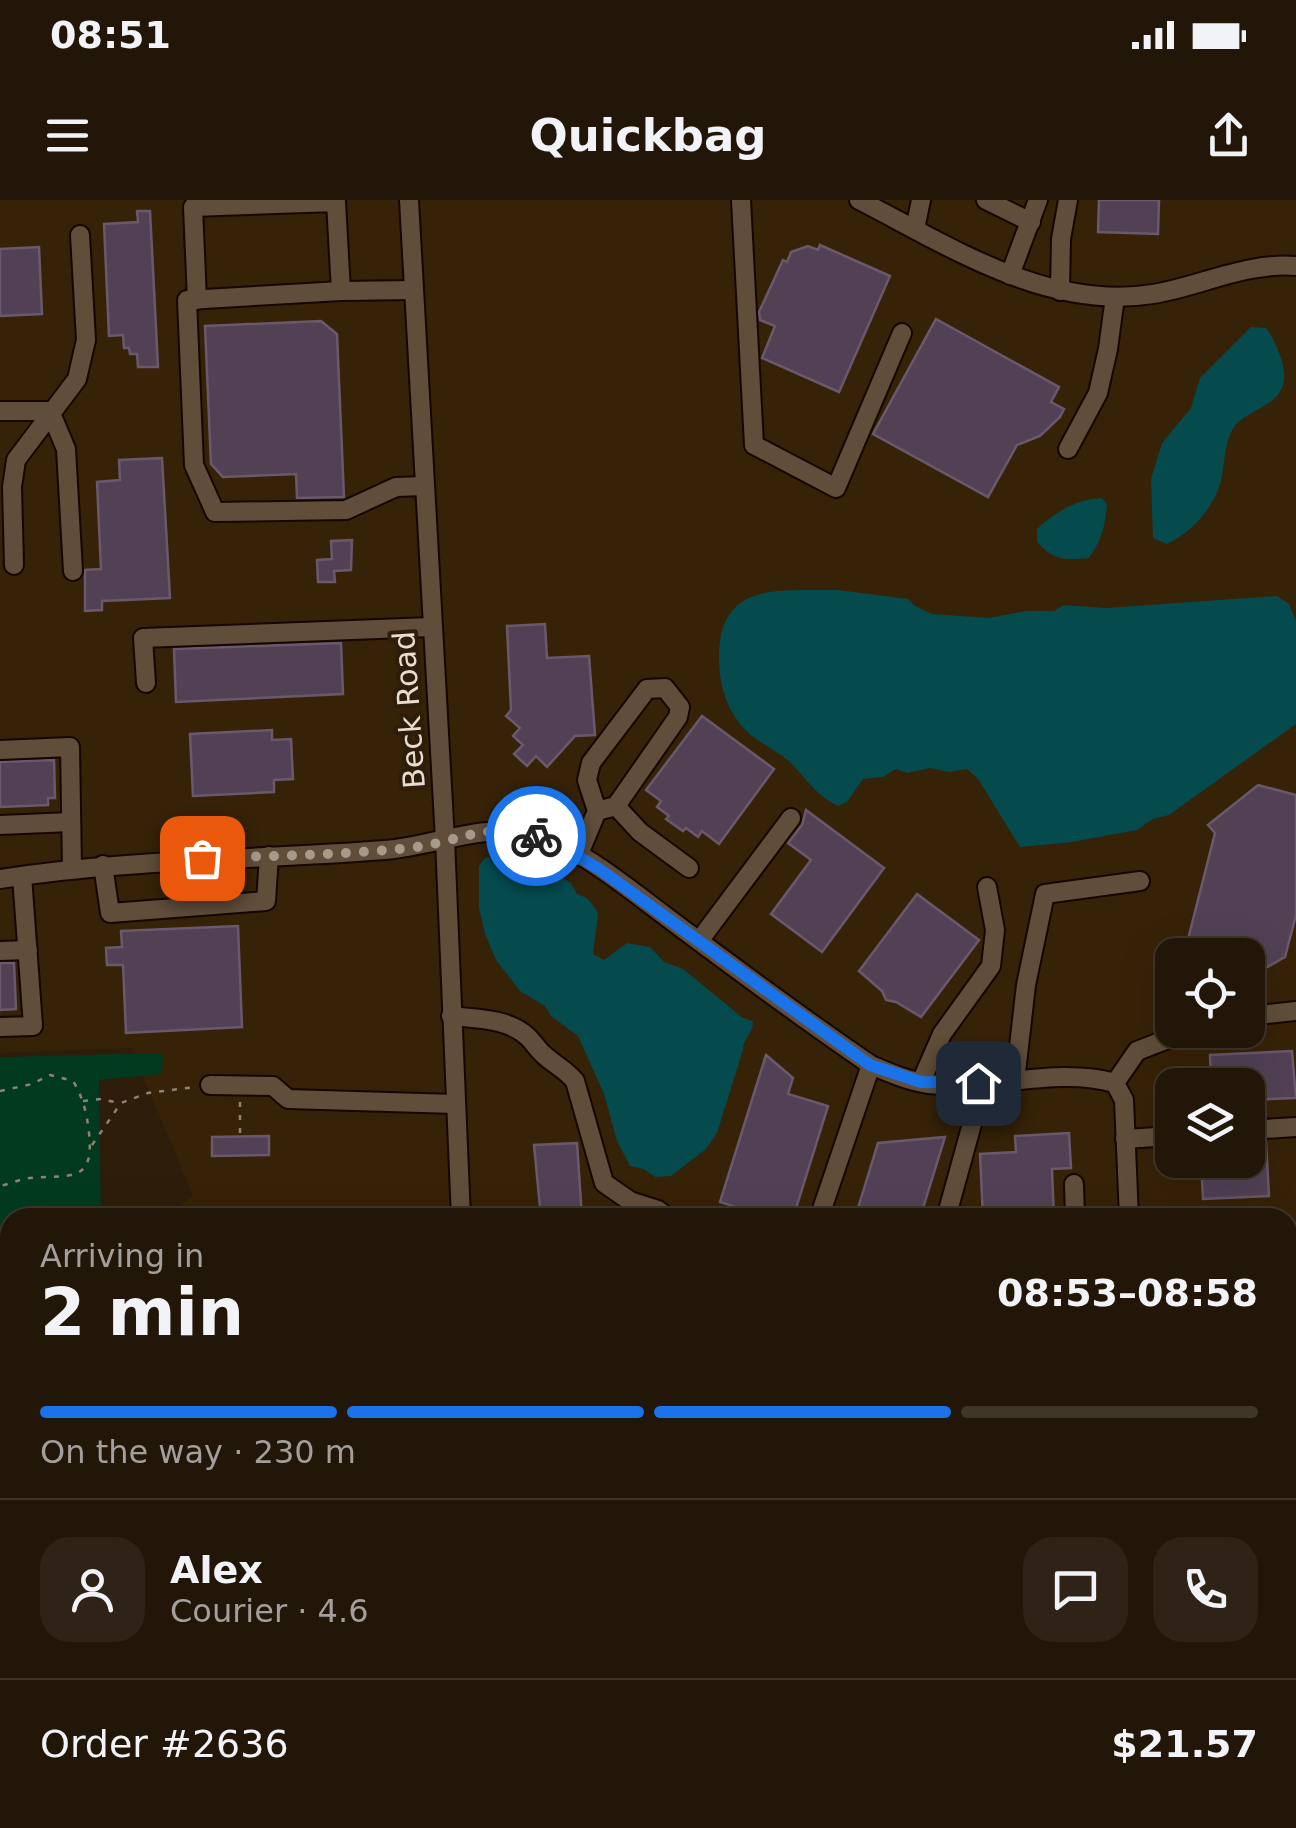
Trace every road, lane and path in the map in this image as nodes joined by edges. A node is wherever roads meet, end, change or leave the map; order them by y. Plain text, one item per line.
1 (409, 200) edge
2 (741, 200) edge
3 (859, 200) edge
4 (921, 200) edge
5 (986, 200) edge
6 (1038, 200) edge
7 (1068, 200) edge
8 (881, 205) edge
9 (1031, 222) junction
10 (916, 229) junction
11 (80, 235) dead end
12 (1296, 266) edge
13 (1010, 274) junction
14 (414, 290) junction
15 (341, 291) junction
16 (1060, 291) junction
17 (1114, 297) junction
18 (197, 300) junction
19 (902, 333) dead end
20 (0, 411) edge
21 (50, 412) junction
22 (1068, 448) dead end
23 (424, 486) junction
24 (14, 565) dead end
25 (73, 571) dead end
26 (431, 627) junction
27 (146, 683) dead end
28 (0, 750) edge
29 (606, 808) junction
30 (791, 818) dead end
31 (71, 822) junction
32 (0, 825) edge
33 (446, 840) junction
34 (269, 856) junction
35 (578, 856) junction
36 (104, 865) junction
37 (72, 868) junction
38 (689, 868) dead end
39 (22, 876) junction
40 (0, 879) edge
41 (1140, 881) dead end
42 (987, 887) dead end
43 (699, 942) junction
44 (28, 950) junction
45 (0, 951) edge
46 (1296, 1010) edge
47 (1265, 1014) edge
48 (451, 1016) junction
49 (0, 1027) edge
50 (1155, 1044) edge
51 (870, 1065) junction
52 (1015, 1081) junction
53 (921, 1082) junction
54 (978, 1083) junction
55 (1114, 1083) junction
56 (210, 1085) joint
57 (241, 1086) junction
58 (0, 1091) edge
59 (82, 1102) junction
60 (121, 1104) junction
61 (456, 1104) junction
62 (1296, 1126) edge
63 (1265, 1129) edge
64 (240, 1136) dead end
65 (1155, 1137) edge
66 (1125, 1139) junction
67 (91, 1146) junction
68 (1074, 1184) dead end
69 (0, 1186) edge
70 (461, 1208) edge
71 (652, 1208) edge
72 (822, 1208) edge
73 (949, 1208) edge
74 (1075, 1208) edge
75 (1128, 1208) edge

1 - 14 street, Beck Road
2 - 19 street
3 - 8 street
4 - 10 street
5 - 9 street
6 - 9 street
7 - 16 street
8 - 10 street
9 - 13 street
10 - 13 street
11 - 21 street
12 - 17 street
13 - 16 street
14 - 15 street
14 - 23 street, Beck Road
15 - 18 street
15 - 18 street
16 - 17 street
17 - 22 street
18 - 23 street
20 - 21 street
21 - 24 street
21 - 25 street
23 - 26 street, Beck Road
26 - 27 street
26 - 33 street, Beck Road
28 - 31 street
29 - 29 street
29 - 35 street
29 - 38 street
30 - 43 street
31 - 32 street
31 - 37 street
33 - 34 street
33 - 35 street
33 - 48 street, Beck Road
34 - 36 street
34 - 36 street
35 - 43 street
36 - 37 street
37 - 39 street
39 - 40 street
39 - 44 street
41 - 52 street
42 - 53 street
43 - 51 street
44 - 45 street
44 - 49 street
46 - 47 street
48 - 61 street, Beck Road
48 - 71 street
50 - 55 street
51 - 53 street
51 - 72 street
52 - 54 street
52 - 55 street
53 - 54 street
54 - 73 street
55 - 66 street
56 - 57 street
56 - 60 path
57 - 61 street
57 - 64 path
58 - 59 path
59 - 60 path
59 - 67 path
60 - 67 path
61 - 70 street, Beck Road
62 - 63 street
65 - 66 street
66 - 75 street
67 - 69 path
68 - 74 street

